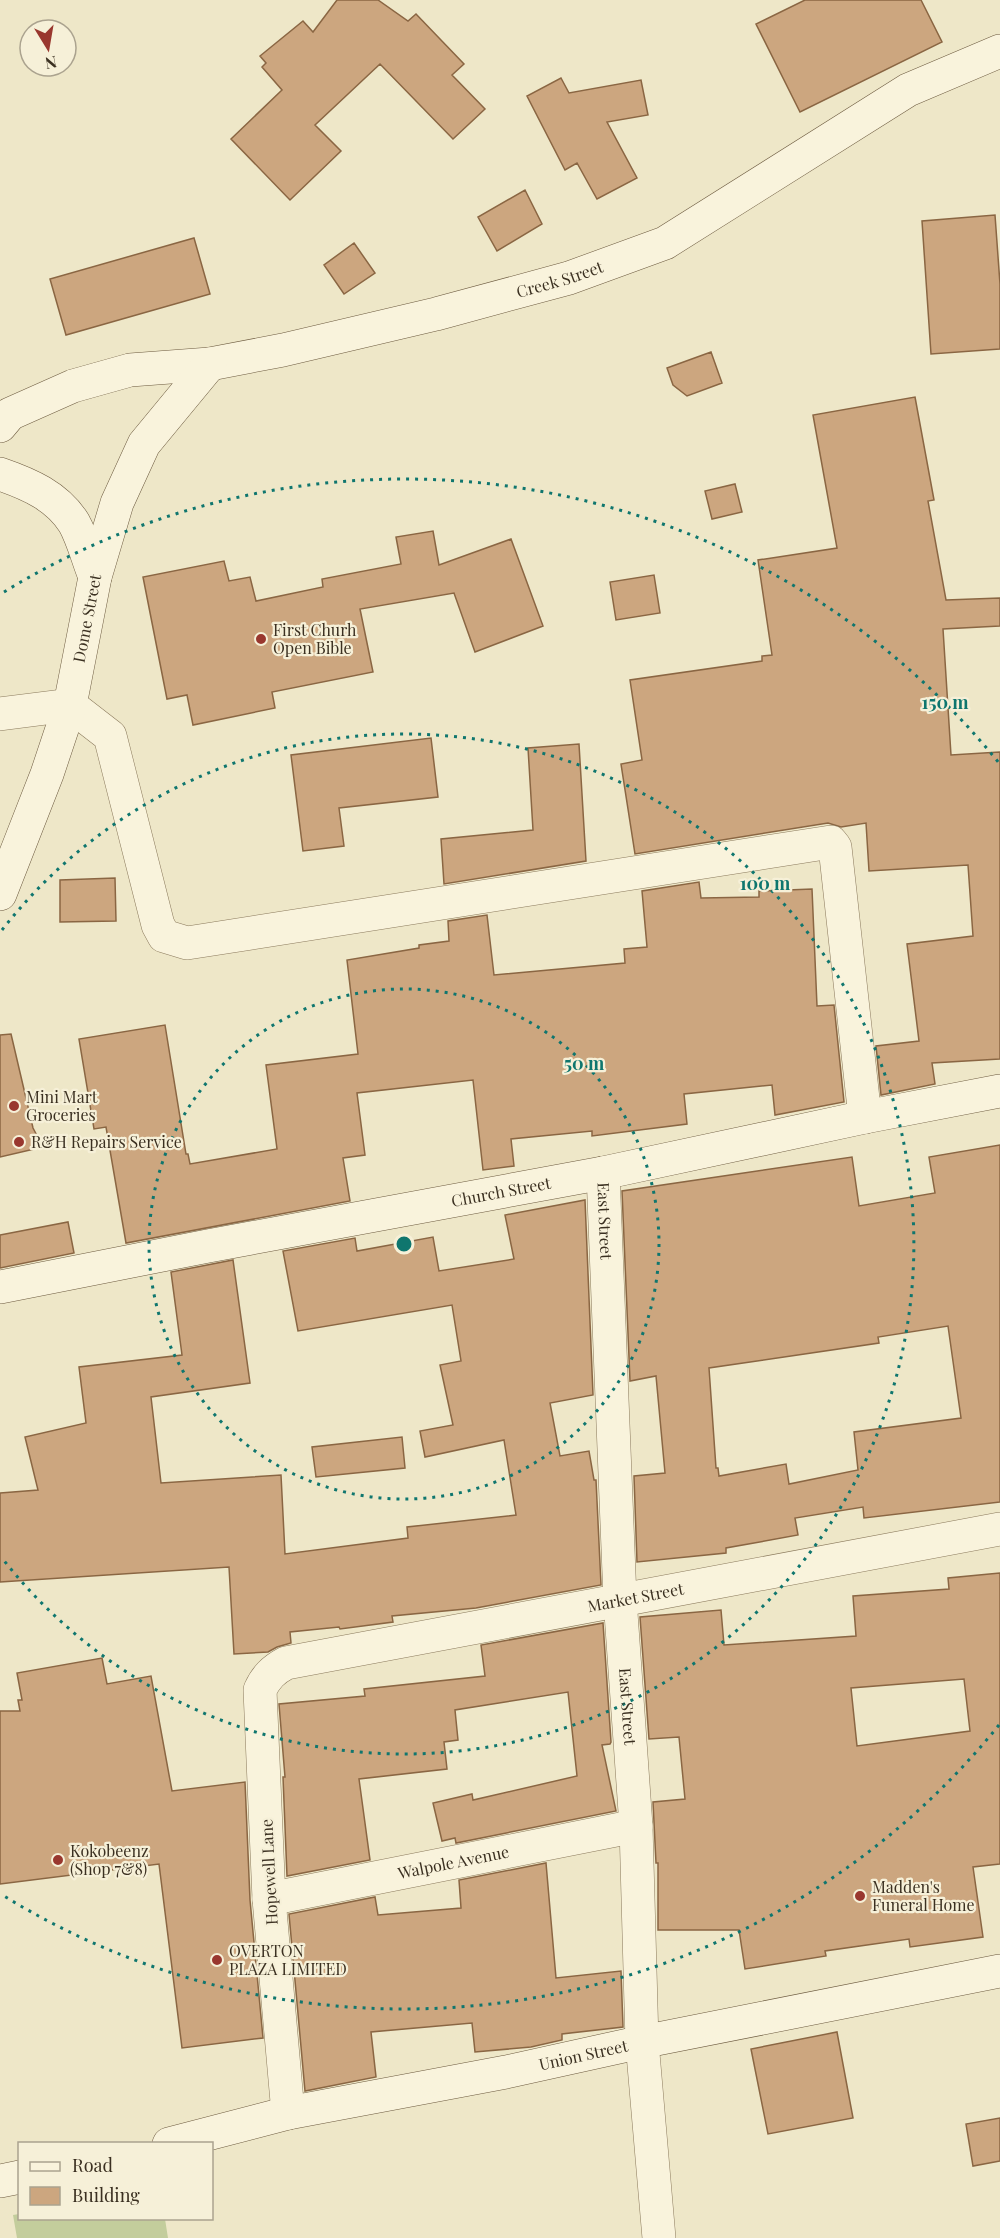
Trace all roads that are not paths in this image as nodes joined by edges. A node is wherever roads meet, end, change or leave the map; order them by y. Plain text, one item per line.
1 (1000, 51) edge
2 (210, 364) junction
3 (0, 426) edge
4 (0, 474) edge
5 (95, 577) junction
6 (70, 705) junction
7 (0, 714) edge
8 (0, 894) edge
9 (1000, 1091) edge
10 (865, 1117) junction
11 (603, 1173) junction
12 (0, 1287) edge
13 (1000, 1529) edge
14 (620, 1599) junction
15 (273, 1670) joint
16 (636, 1826) junction
17 (269, 1899) junction
18 (1000, 1971) edge
19 (642, 2042) junction
20 (288, 2113) junction
21 (177, 2142) edge
22 (18, 2177) edge
23 (0, 2181) edge
24 (658, 2238) edge

1 - 2 street, Creek Street
2 - 3 street, Creek Street
2 - 5 street, Dome Street
4 - 5 street
5 - 6 street, Dome Street
6 - 7 street
6 - 8 street, Dome Street
6 - 10 street
9 - 10 street, Church Street
10 - 11 street, Church Street
11 - 12 street, Church Street
11 - 14 street, East Street
13 - 14 street, Market Street
14 - 15 street, Market Street
14 - 16 street, East Street
15 - 17 street, Hopewell Lane
16 - 17 street, Walpole Avenue
16 - 19 street, East Street
17 - 20 street, Hopewell Lane
18 - 19 street, Union Street
19 - 20 street, Union Street
19 - 24 street, East Street
20 - 21 street, Union Street
22 - 23 street

